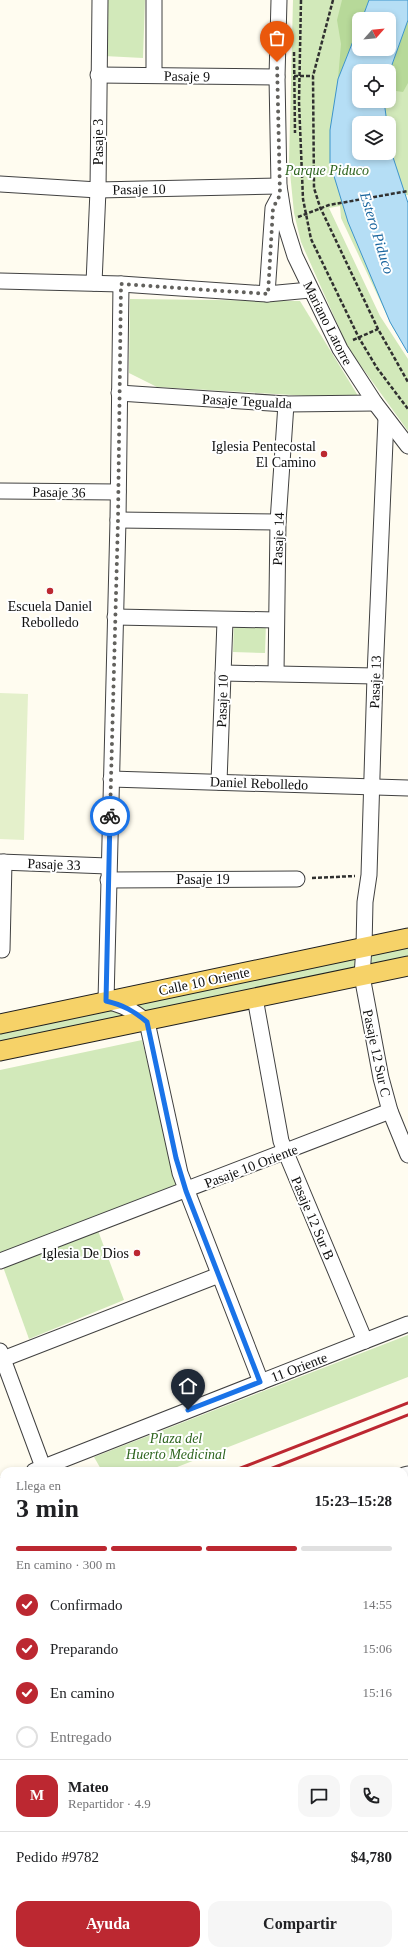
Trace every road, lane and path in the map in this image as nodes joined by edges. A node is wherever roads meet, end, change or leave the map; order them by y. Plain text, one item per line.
1 (100, 0) edge
2 (154, 0) edge
3 (278, 0) edge
4 (301, 0) edge
5 (333, 0) edge
6 (294, 46) dead end
7 (98, 75) junction
8 (154, 75) junction
9 (294, 76) junction
10 (299, 76) junction
11 (313, 76) junction
12 (277, 77) junction
13 (295, 140) dead end
14 (0, 184) edge
15 (98, 190) junction
16 (279, 191) junction
17 (408, 191) edge
18 (320, 208) junction
19 (298, 210) dead end
20 (305, 214) junction
21 (299, 217) junction
22 (301, 223) dead end
23 (285, 224) junction
24 (0, 281) edge
25 (94, 283) junction
26 (121, 284) junction
27 (310, 290) junction
28 (268, 294) junction
29 (378, 329) junction
30 (349, 333) dead end
31 (359, 338) junction
32 (353, 340) junction
33 (356, 347) dead end
34 (408, 382) edge
35 (119, 393) junction
36 (375, 403) junction
37 (286, 404) junction
38 (408, 409) edge
39 (386, 418) junction
40 (408, 446) edge
41 (0, 491) edge
42 (118, 492) junction
43 (118, 520) junction
44 (278, 522) junction
45 (115, 618) junction
46 (225, 620) junction
47 (276, 620) junction
48 (222, 673) junction
49 (276, 674) junction
50 (374, 676) junction
51 (111, 779) junction
52 (219, 782) junction
53 (373, 787) junction
54 (408, 788) edge
55 (2, 862) edge
56 (108, 873) junction
57 (369, 875) junction
58 (297, 879) joint
59 (408, 938) edge
60 (364, 947) junction
61 (2, 950) dead end
62 (408, 966) edge
63 (362, 976) junction
64 (255, 998) junction
65 (106, 1001) junction
66 (147, 1022) junction
67 (0, 1024) edge
68 (0, 1052) edge
69 (390, 1111) junction
70 (403, 1128) edge
71 (285, 1153) junction
72 (408, 1155) edge
73 (186, 1191) junction
74 (0, 1261) edge
75 (219, 1275) junction
76 (408, 1324) edge
77 (365, 1341) junction
78 (2, 1355) edge
79 (260, 1382) junction
80 (37, 1467) edge
81 (43, 1467) edge

1 - 7 street, Pasaje 3
2 - 8 street
3 - 12 street
4 - 10 path
5 - 11 path
6 - 9 path
7 - 8 street, Pasaje 9
7 - 15 street, Pasaje 3
8 - 12 street, Pasaje 9
9 - 10 path
9 - 13 path
10 - 11 path
10 - 20 path
11 - 18 path
12 - 16 street
14 - 15 street, Pasaje 10
15 - 16 street, Pasaje 10
15 - 25 street, Pasaje 3
16 - 23 street, Mariano Latorre
16 - 28 street
17 - 18 path
18 - 20 path
18 - 29 path
19 - 21 path
20 - 21 path
20 - 31 path
21 - 22 path
21 - 23 path
23 - 27 street, Mariano Latorre
24 - 25 street
25 - 26 street
26 - 28 street
26 - 35 street
27 - 28 street
27 - 36 street, Mariano Latorre
29 - 31 path
29 - 34 path
30 - 32 path
31 - 32 path
31 - 38 path
32 - 33 path
35 - 37 street, Pasaje Tegualda
35 - 42 street
36 - 37 street, Pasaje Tegualda
36 - 39 street, Mariano Latorre
37 - 44 street, Pasaje 14
39 - 40 street, Mariano Latorre
39 - 50 street, Pasaje 13
41 - 42 street, Pasaje 36
42 - 43 street
43 - 44 street
43 - 45 street
44 - 47 street, Pasaje 14
45 - 46 street
45 - 51 street
46 - 47 street
46 - 48 street, Pasaje 10
47 - 49 street, Pasaje 14
48 - 49 street
48 - 52 street, Pasaje 10
49 - 50 street
50 - 53 street, Pasaje 13
51 - 52 street, Daniel Rebolledo
51 - 56 street
52 - 53 street, Daniel Rebolledo
53 - 54 street, Daniel Rebolledo
53 - 57 street, Pasaje 13
55 - 56 street, Pasaje 33
55 - 61 street
56 - 58 street, Pasaje 19
56 - 65 street
57 - 58 path
57 - 60 street, Pasaje 13
59 - 60 main road, Calle 10 Oriente
60 - 63 street, Pasaje 12 Sur C
60 - 65 main road, Calle 10 Oriente
62 - 63 main road, Calle 10 Oriente
63 - 64 main road, Calle 10 Oriente
63 - 69 street, Pasaje 12 Sur C
64 - 66 main road, Calle 10 Oriente
64 - 71 street, Pasaje 12 Sur B
65 - 66 street
65 - 67 main road, Calle 10 Oriente
66 - 68 main road, Calle 10 Oriente
66 - 73 street
69 - 70 street, Pasaje 12 Sur C
69 - 71 street, Pasaje 10 Oriente
70 - 72 street, Pasaje 12 Sur C
71 - 73 street, Pasaje 10 Oriente
71 - 77 street, Pasaje 12 Sur B
73 - 74 street, Pasaje 10 Oriente
73 - 75 street
75 - 78 street
75 - 79 street
76 - 77 street, 11 Oriente
77 - 79 street, 11 Oriente
78 - 80 street
79 - 81 street, 11 Oriente

